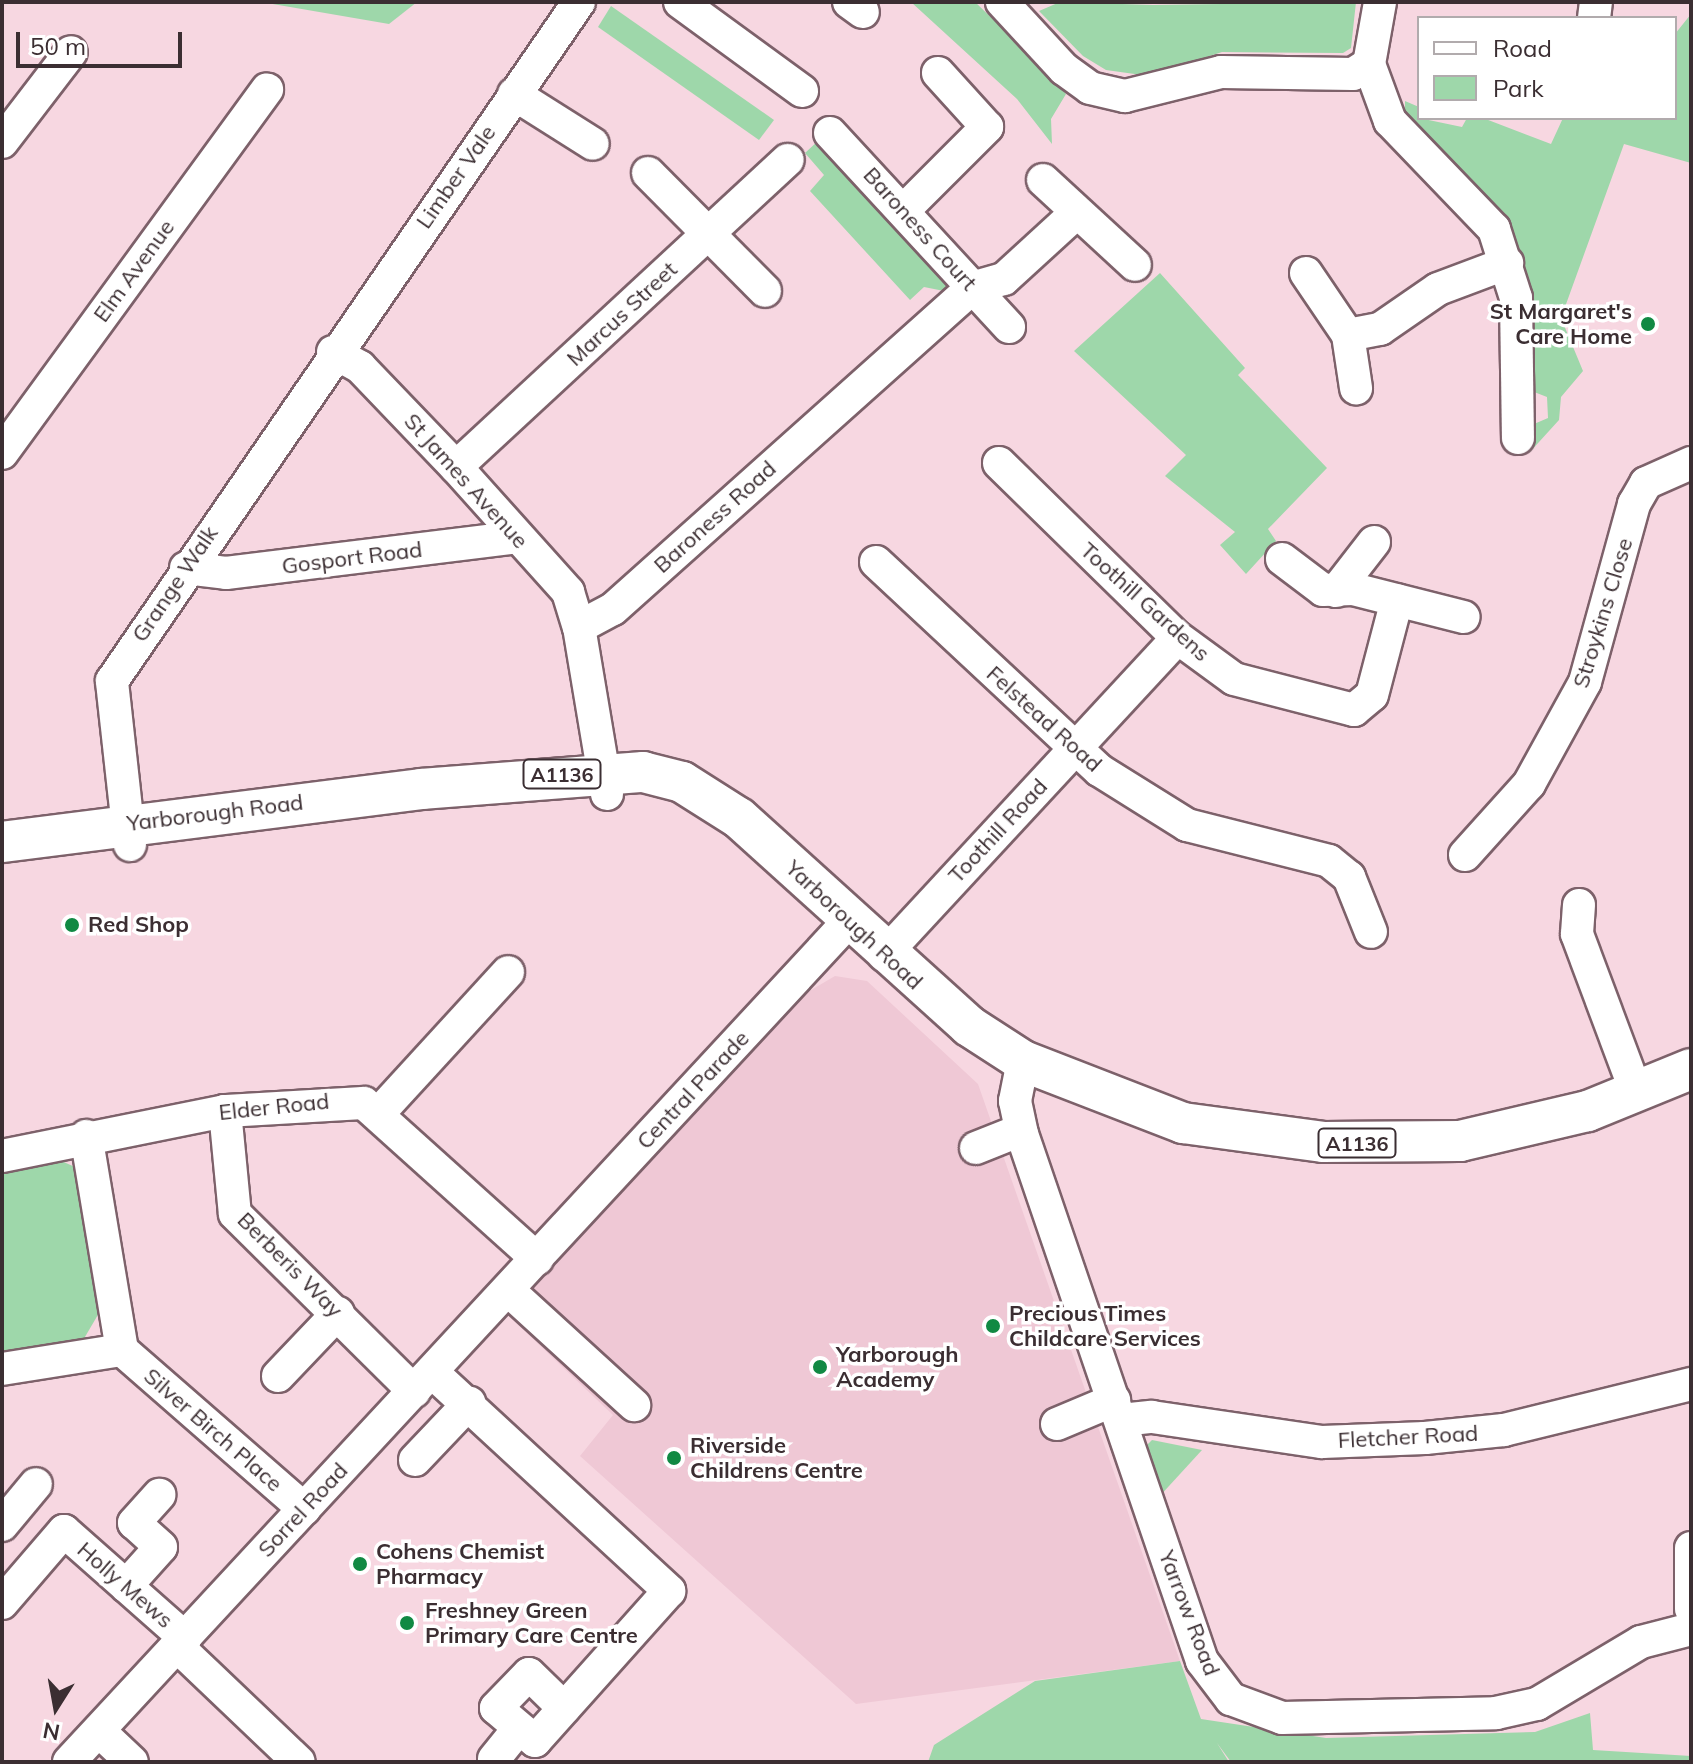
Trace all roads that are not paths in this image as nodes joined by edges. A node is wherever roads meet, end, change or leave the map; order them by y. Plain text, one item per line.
1 (579, 2) edge
2 (680, 2) edge
3 (1380, 2) edge
4 (1020, 8) edge
5 (71, 52) dead end
6 (1369, 64) junction
7 (938, 73) dead end
8 (267, 89) dead end
9 (802, 91) dead end
10 (514, 94) junction
11 (830, 133) dead end
12 (2, 142) edge
13 (593, 144) dead end
14 (788, 160) dead end
15 (648, 173) dead end
16 (1043, 180) dead end
17 (903, 211) junction
18 (1075, 214) junction
19 (710, 232) junction
20 (1507, 263) junction
21 (1135, 265) dead end
22 (1306, 273) dead end
23 (972, 288) junction
24 (765, 291) dead end
25 (1009, 327) dead end
26 (1348, 335) junction
27 (333, 352) junction
28 (1356, 388) dead end
29 (1518, 438) dead end
30 (2, 453) edge
31 (999, 463) dead end
32 (1691, 463) edge
33 (456, 467) junction
34 (518, 537) junction
35 (1374, 542) dead end
36 (1282, 559) dead end
37 (876, 562) dead end
38 (186, 568) junction
39 (1336, 591) junction
40 (1397, 600) junction
41 (1464, 617) dead end
42 (579, 627) junction
43 (1178, 638) junction
44 (1075, 750) junction
45 (606, 782) junction
46 (128, 834) junction
47 (2, 842) edge
48 (1465, 855) dead end
49 (1579, 905) dead end
50 (849, 921) junction
51 (1371, 932) dead end
52 (884, 955) junction
53 (508, 972) dead end
54 (1023, 1061) junction
55 (1691, 1069) edge
56 (1636, 1092) junction
57 (225, 1111) junction
58 (379, 1113) junction
59 (1021, 1130) junction
60 (86, 1136) junction
61 (976, 1148) dead end
62 (2, 1156) edge
63 (537, 1259) junction
64 (508, 1290) junction
65 (338, 1313) junction
66 (122, 1350) junction
67 (2, 1369) edge
68 (278, 1376) dead end
69 (423, 1381) junction
70 (1691, 1384) edge
71 (469, 1403) junction
72 (634, 1405) dead end
73 (1118, 1410) junction
74 (1057, 1424) dead end
75 (415, 1460) dead end
76 (36, 1484) dead end
77 (159, 1495) dead end
78 (304, 1509) junction
79 (2, 1527) edge
80 (1691, 1548) edge
81 (39, 1560) junction
82 (126, 1586) junction
83 (2, 1603) edge
84 (1691, 1609) edge
85 (1691, 1629) edge
86 (181, 1642) junction
87 (564, 1708) junction
88 (99, 1731) junction
89 (517, 1731) junction
90 (494, 1759) dead end
91 (69, 1762) edge
92 (132, 1762) edge
93 (299, 1762) edge

1 - 10 street, Limber Vale
2 - 9 street
3 - 6 street
4 - 6 street
5 - 12 street
6 - 20 street
7 - 17 street
8 - 30 street, Elm Avenue
10 - 13 street
10 - 27 street, Limber Vale
11 - 17 street, Baroness Court
14 - 19 street, Marcus Street
15 - 19 street
16 - 18 street
17 - 23 street, Baroness Court
18 - 21 street
18 - 23 street
19 - 24 street
19 - 33 street, Marcus Street
20 - 26 street
20 - 29 street
22 - 26 street
23 - 25 street, Baroness Court
23 - 42 street, Baroness Road
26 - 28 street
27 - 33 street, St James Avenue
27 - 38 street, Grange Walk
31 - 43 street, Toothill Gardens
32 - 48 street, Stroykins Close
33 - 34 street, St James Avenue
34 - 38 street, Gosport Road
34 - 42 street, St James Avenue
35 - 39 street
36 - 39 street
37 - 44 street, Felstead Road
38 - 46 street, Grange Walk
39 - 40 street
40 - 41 street
40 - 43 street, Toothill Gardens
42 - 45 street
43 - 44 street, Toothill Road
44 - 51 street, Felstead Road
44 - 52 street, Toothill Road
45 - 46 main road, Yarborough Road / A1136
45 - 50 main road, Yarborough Road / A1136
46 - 47 main road, Yarborough Road / A1136
49 - 56 street
50 - 52 main road, Yarborough Road / A1136
50 - 63 street, Central Parade
52 - 54 main road, Yarborough Road / A1136
53 - 58 street
54 - 56 main road, Yarborough Road / A1136
54 - 59 street, Yarrow Road
55 - 56 main road, Yarborough Road / A1136
57 - 58 street, Elder Road
57 - 60 street, Elder Road
57 - 65 street, Berberis Way
58 - 63 street, Elder Road
59 - 61 street
59 - 73 street, Yarrow Road
60 - 62 street, Elder Road
60 - 66 street
63 - 64 street, Sorrel Road
64 - 69 street, Sorrel Road
64 - 72 street
65 - 68 street
65 - 69 street, Berberis Way
66 - 67 street
66 - 78 street, Silver Birch Place
69 - 71 street, Berberis Way
69 - 78 street, Sorrel Road
70 - 73 street, Fletcher Road
71 - 75 street
71 - 87 street, Berberis Way
73 - 74 street
73 - 85 street, Yarrow Road
76 - 79 street
77 - 82 street
78 - 86 street, Sorrel Road
79 - 81 street
80 - 84 street
81 - 82 street, Holly Mews
81 - 83 street, Holly Mews
82 - 86 street, Holly Mews
86 - 88 street, Sorrel Road
86 - 93 street, Holly Mews
87 - 89 street
87 - 89 street
88 - 91 street, Sorrel Road
88 - 92 street
89 - 90 street

